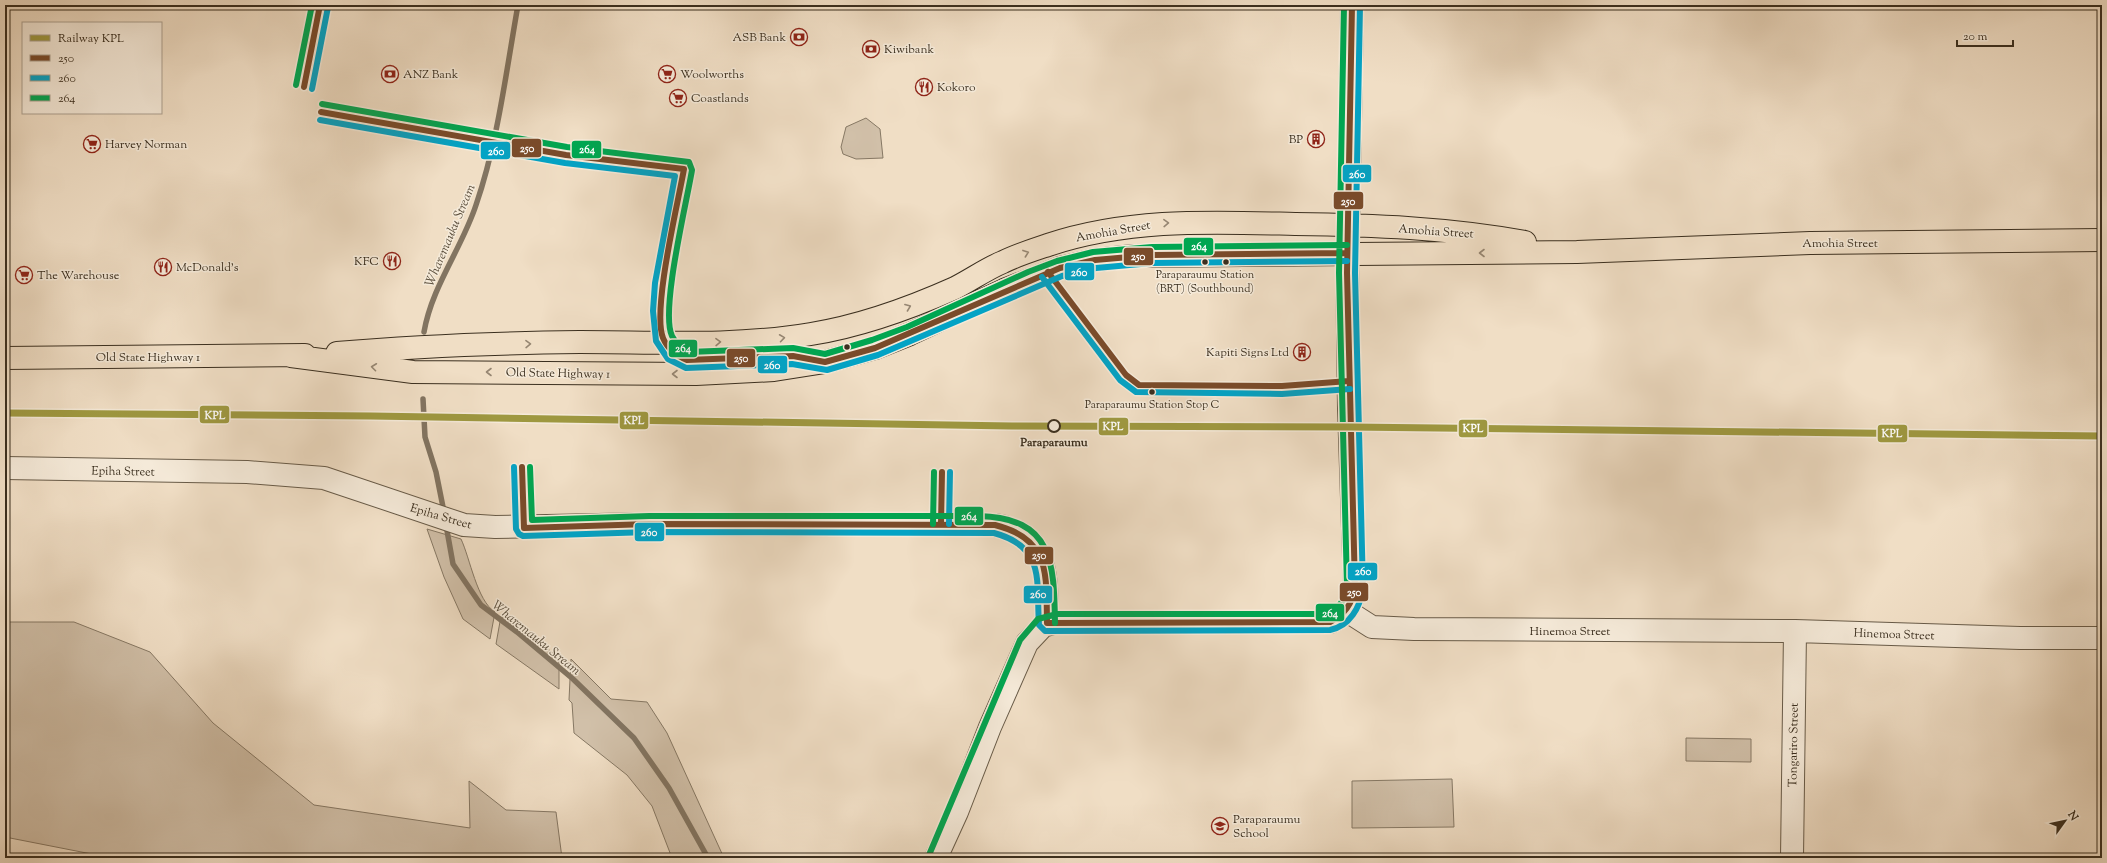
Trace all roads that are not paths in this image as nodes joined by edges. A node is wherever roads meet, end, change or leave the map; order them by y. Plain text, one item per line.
1 (1352, 5) edge
2 (1348, 225) junction
3 (2102, 240) edge
4 (1577, 252) junction
5 (1347, 253) junction
6 (666, 343) joint
7 (291, 356) junction
8 (5, 358) edge
9 (825, 362) joint
10 (5, 468) edge
11 (1347, 611) junction
12 (1047, 623) junction
13 (1795, 631) junction
14 (2102, 638) edge
15 (936, 858) edge
16 (1792, 858) edge

1 - 2 main road
2 - 4 main road, Amohia Street
2 - 5 main road
6 -> 2 main road, Amohia Street
3 - 4 main road, Amohia Street
4 -> 5 main road, Amohia Street
5 - 9 main road, Amohia Street
5 - 11 street
7 -> 6 main road, Old State Highway 1
7 - 8 main road, Old State Highway 1
9 -> 7 main road, Old State Highway 1
10 - 12 street, Epiha Street
11 - 12 street
11 - 13 street, Hinemoa Street
12 - 15 street
13 - 14 street, Hinemoa Street
13 - 16 street, Tongariro Street

